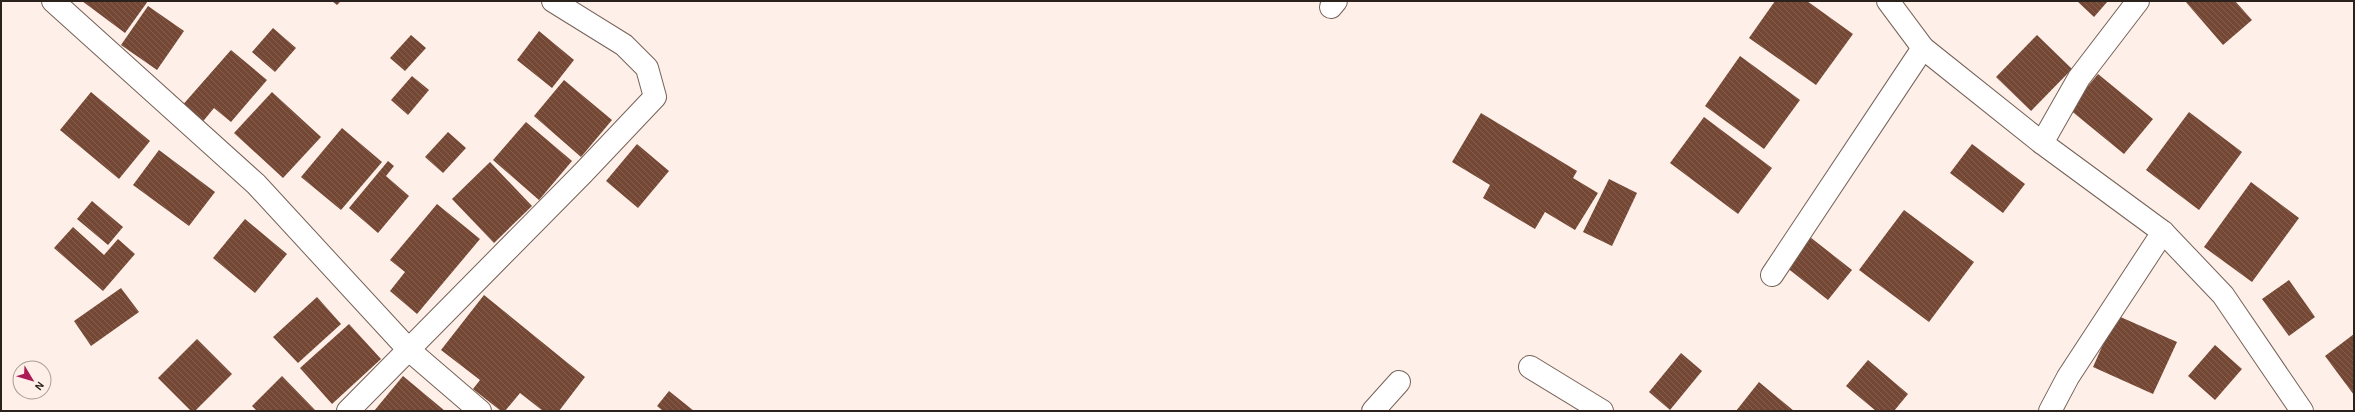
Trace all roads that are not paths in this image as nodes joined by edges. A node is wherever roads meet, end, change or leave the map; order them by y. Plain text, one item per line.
1 (53, 1) edge
2 (553, 1) edge
3 (1888, 1) edge
4 (2138, 1) edge
5 (1923, 48) junction
6 (2042, 143) junction
7 (2163, 232) junction
8 (1772, 275) dead end
9 (409, 350) junction
10 (1530, 367) dead end
11 (1399, 382) dead end
12 (348, 411) edge
13 (480, 411) edge
14 (1373, 411) edge
15 (1602, 411) edge
16 (2050, 411) edge
17 (2302, 411) edge

1 - 9 street
2 - 9 street
3 - 5 street
4 - 6 street
5 - 6 street
5 - 8 street
6 - 7 street
7 - 16 street
7 - 17 street
9 - 12 street
9 - 13 street
10 - 15 street
11 - 14 street

